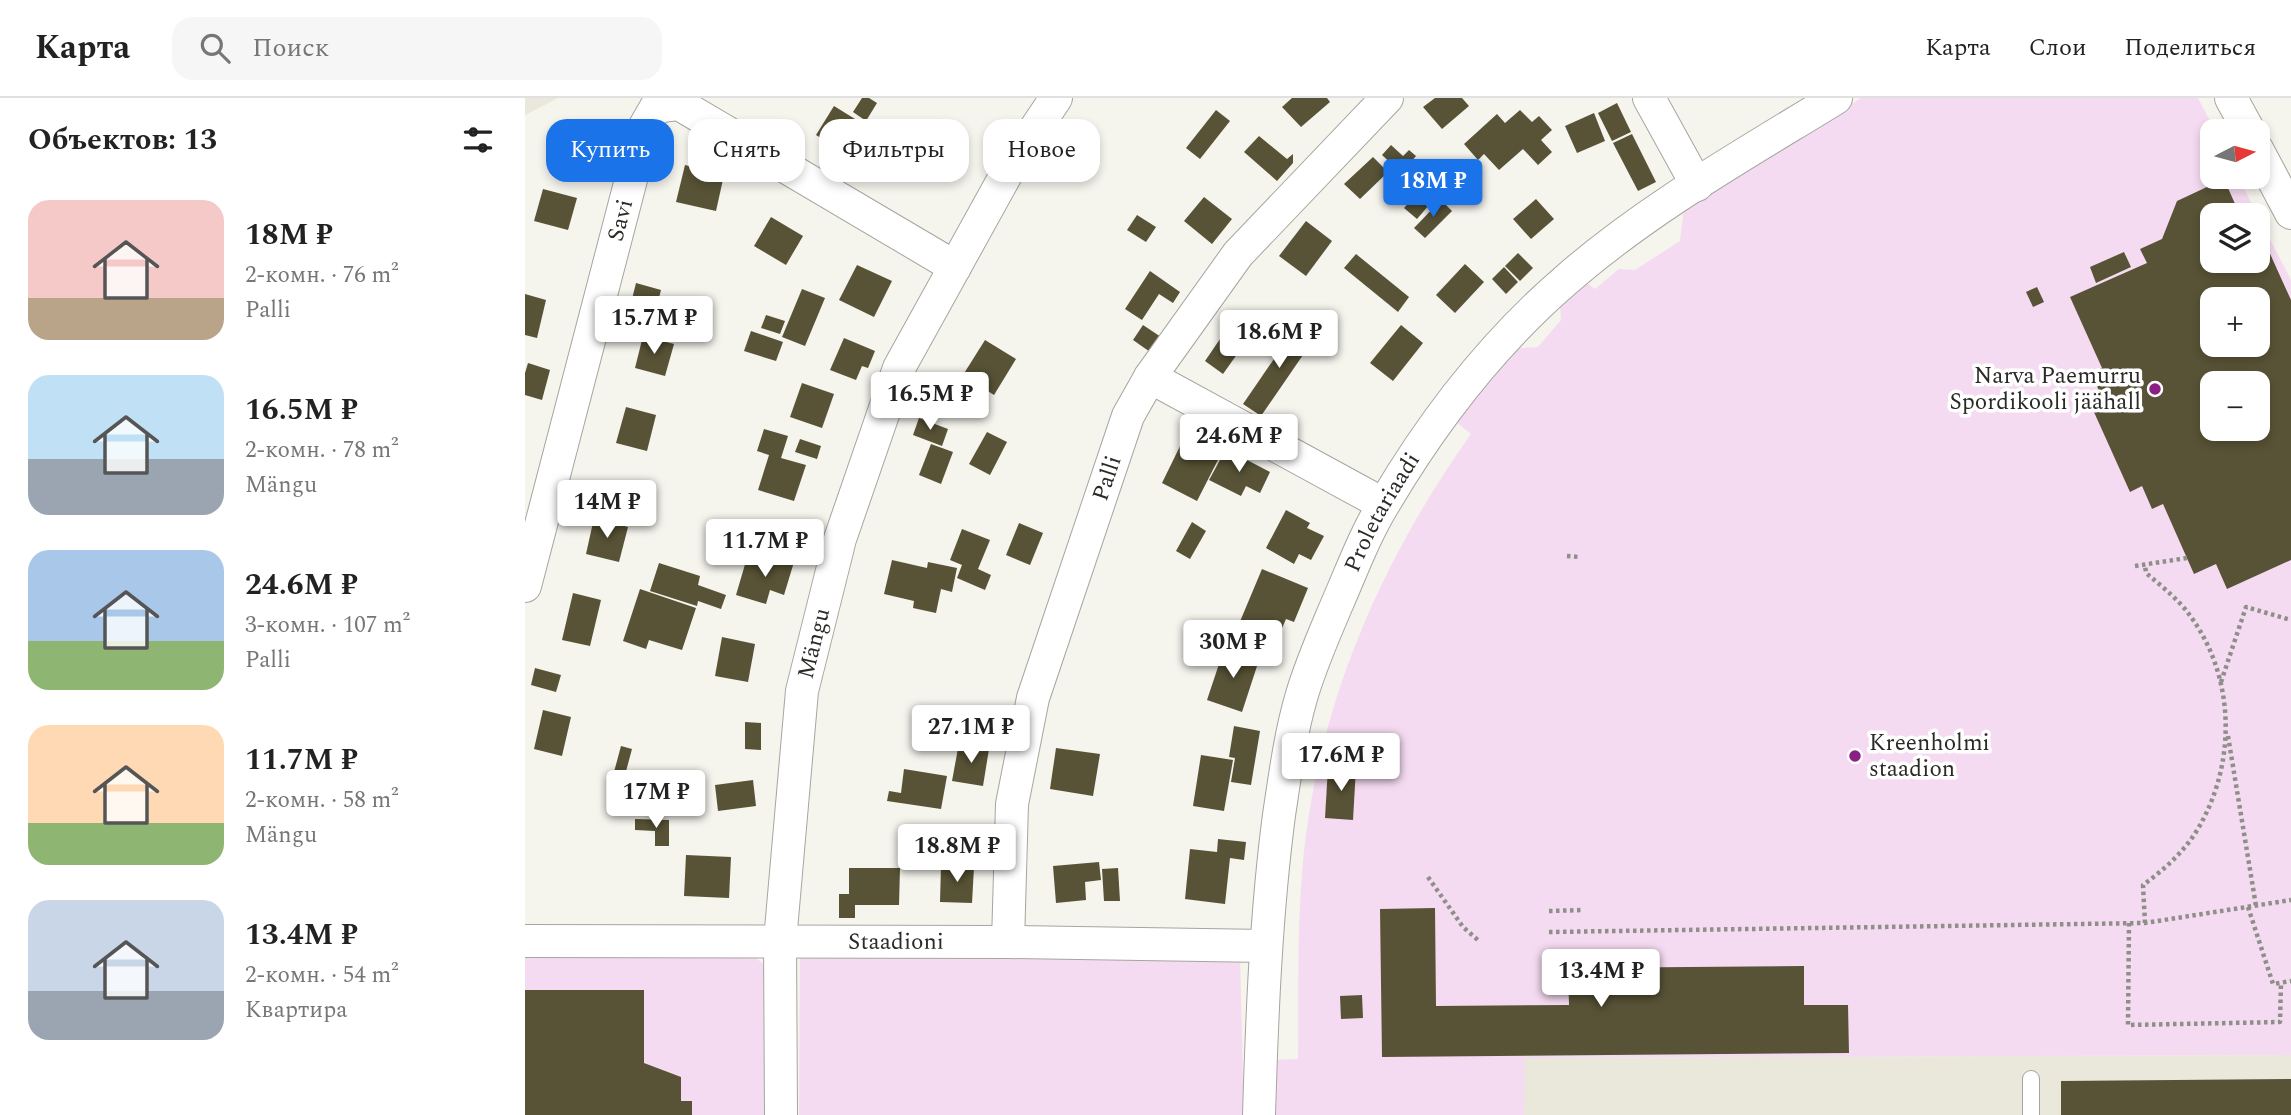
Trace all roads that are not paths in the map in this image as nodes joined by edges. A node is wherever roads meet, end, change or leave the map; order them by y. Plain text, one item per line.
1 (1056, 98) edge
2 (1387, 98) edge
3 (1649, 98) edge
4 (1836, 98) edge
5 (2231, 98) edge
6 (2242, 119) edge
7 (2270, 173) edge
8 (1697, 185) junction
9 (2291, 213) edge
10 (955, 267) junction
11 (1150, 377) junction
12 (1383, 504) junction
13 (525, 586) edge
14 (525, 941) edge
15 (780, 942) junction
16 (1008, 942) junction
17 (1266, 946) junction
18 (2031, 1079) dead end
19 (781, 1115) edge
20 (1259, 1115) edge
21 (2031, 1115) edge

1 - 10 street, Mängu
2 - 11 street, Palli
3 - 8 street
4 - 8 street, Proletariaadi
5 - 6 street
7 - 9 street
8 - 12 street, Proletariaadi
10 - 13 street, Savi
10 - 15 street, Mängu
11 - 12 street
11 - 16 street, Palli
12 - 17 street, Proletariaadi
14 - 15 street, Staadioni
15 - 16 street, Staadioni
15 - 19 street, Mängu
16 - 17 street, Staadioni
17 - 20 street, Proletariaadi
18 - 21 lane

